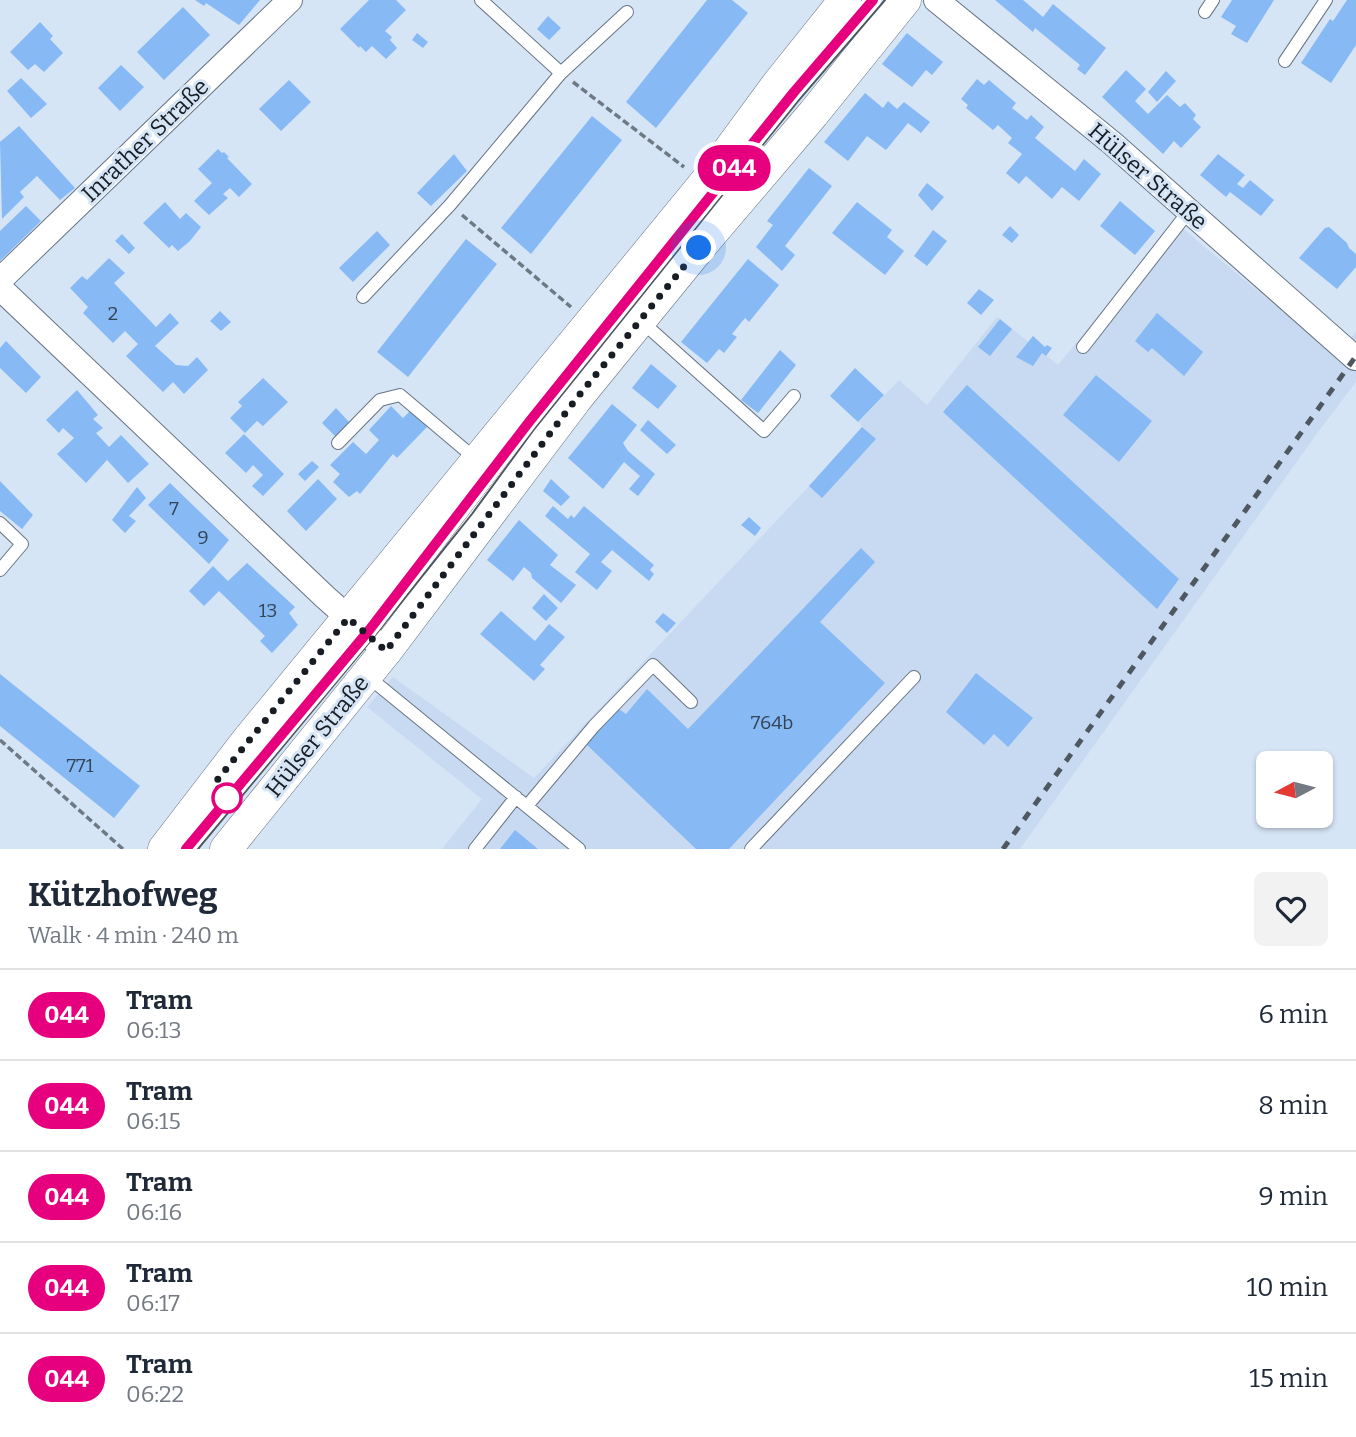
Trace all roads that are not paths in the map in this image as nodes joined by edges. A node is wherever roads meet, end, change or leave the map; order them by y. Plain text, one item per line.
1 (290, 0) edge
2 (481, 0) edge
3 (845, 0) edge
4 (905, 0) edge
5 (936, 0) edge
6 (1213, 0) edge
7 (1325, 0) edge
8 (627, 12) dead end
9 (1205, 12) dead end
10 (1285, 61) dead end
11 (561, 73) junction
12 (1189, 211) junction
13 (0, 280) edge
14 (0, 288) edge
15 (363, 297) dead end
16 (640, 320) junction
17 (1083, 347) dead end
18 (1355, 358) edge
19 (794, 396) dead end
20 (338, 443) dead end
21 (477, 460) junction
22 (0, 523) edge
23 (0, 570) edge
24 (348, 618) junction
25 (386, 651) junction
26 (366, 675) junction
27 (914, 677) dead end
28 (691, 702) dead end
29 (516, 797) junction
30 (527, 806) junction
31 (164, 849) edge
32 (226, 849) edge
33 (475, 849) edge
34 (579, 849) edge
35 (751, 849) edge

1 - 13 street, Inrather Straße
2 - 11 lane
3 - 21 street
4 - 16 street, Hülser Straße
5 - 12 street, Hülser Straße
6 - 9 lane
7 - 10 lane
8 - 11 lane
11 - 15 lane
12 - 17 lane
12 - 18 street, Hülser Straße
14 - 24 street
16 - 19 lane
16 - 25 street, Hülser Straße
20 - 21 lane
21 - 24 street
22 - 23 lane
24 - 25 street
24 - 31 street
25 - 26 street, Hülser Straße
26 - 29 lane
26 - 32 street, Hülser Straße
27 - 35 lane
28 - 30 lane
29 - 30 lane
29 - 33 lane
30 - 34 lane

